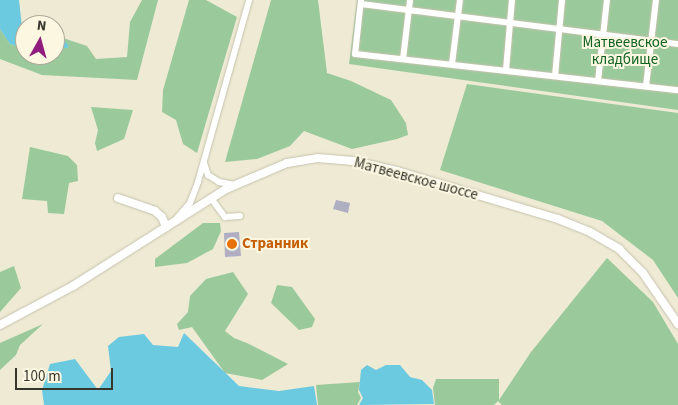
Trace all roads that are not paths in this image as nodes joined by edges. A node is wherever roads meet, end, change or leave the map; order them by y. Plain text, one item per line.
1 (249, 0) edge
2 (410, 0) edge
3 (460, 0) edge
4 (512, 0) edge
5 (562, 0) edge
6 (607, 0) edge
7 (656, 0) edge
8 (361, 2) edge
9 (409, 10) junction
10 (458, 17) junction
11 (510, 23) junction
12 (559, 29) junction
13 (603, 35) junction
14 (651, 41) junction
15 (678, 44) edge
16 (403, 59) junction
17 (452, 64) junction
18 (506, 70) junction
19 (555, 76) junction
20 (598, 81) junction
21 (646, 86) junction
22 (678, 90) edge
23 (204, 161) junction
24 (234, 185) junction
25 (118, 198) dead end
26 (211, 198) junction
27 (240, 216) dead end
28 (174, 221) junction
29 (166, 226) junction
30 (678, 324) edge
31 (0, 325) edge

1 - 23 street
2 - 9 street
3 - 10 street
4 - 11 street
5 - 12 street
6 - 13 street
7 - 14 street
8 - 9 street
8 - 16 street
9 - 10 street
9 - 16 street
10 - 11 street
10 - 17 street
11 - 12 street
11 - 18 street
12 - 13 street
12 - 19 street
13 - 14 street
13 - 20 street
14 - 15 street
14 - 21 street
16 - 17 street
17 - 18 street
18 - 19 street
19 - 20 street
20 - 21 street
21 - 22 street
23 - 24 street
23 - 28 street
24 - 26 main road, Матвеевское шоссе
24 - 30 main road, Матвеевское шоссе
25 - 29 main road
26 - 27 street
26 - 28 main road, Матвеевское шоссе
28 - 29 main road, Матвеевское шоссе
29 - 31 main road, Матвеевское шоссе

